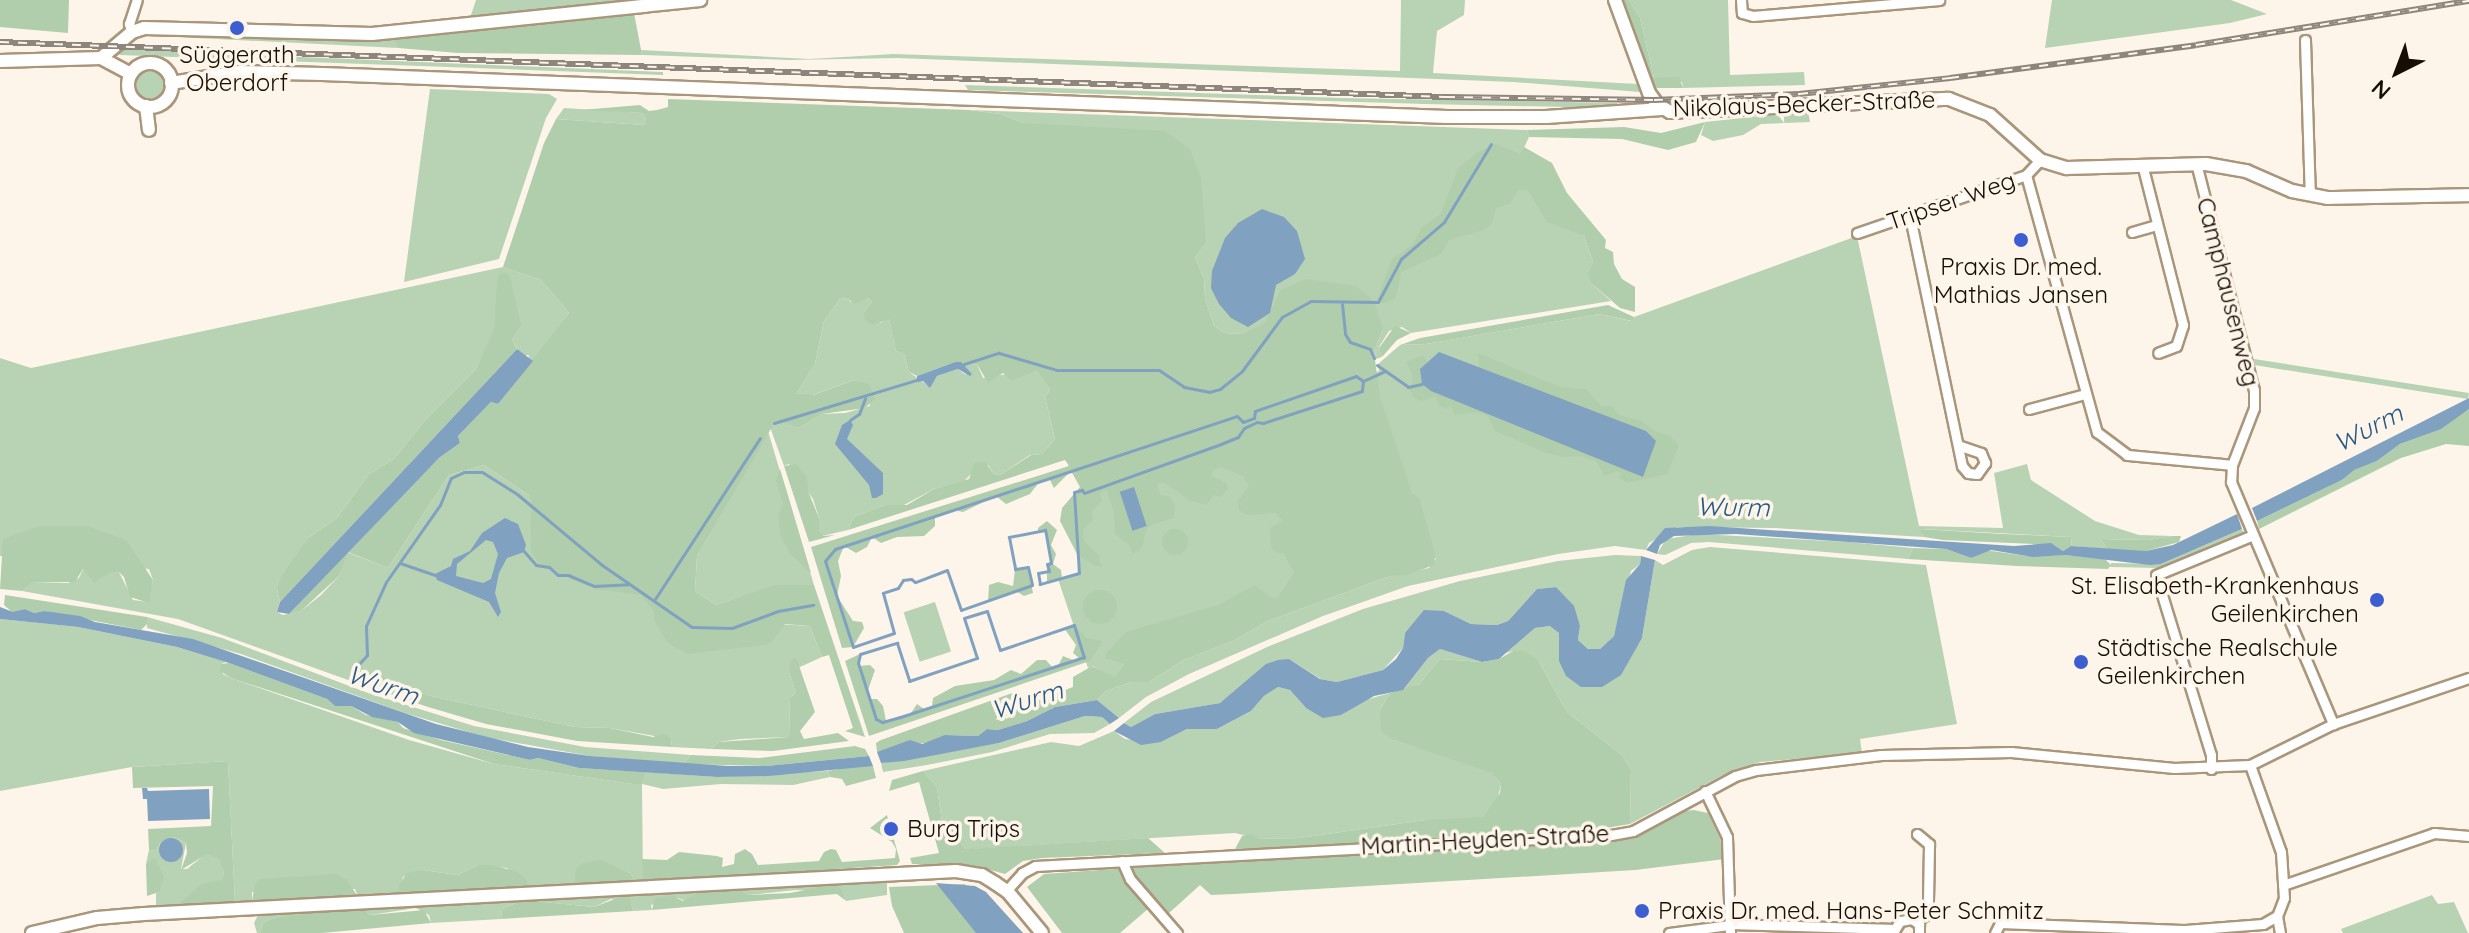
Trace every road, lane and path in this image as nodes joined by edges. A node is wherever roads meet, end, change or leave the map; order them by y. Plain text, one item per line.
1 (137, 0) edge
2 (700, 0) edge
3 (1615, 0) edge
4 (1741, 0) edge
5 (1923, 0) edge
6 (1939, 0) edge
7 (132, 32) junction
8 (2305, 40) dead end
9 (105, 55) junction
10 (0, 61) edge
11 (131, 74) junction
12 (171, 83) junction
13 (146, 106) junction
14 (1662, 109) junction
15 (149, 130) dead end
16 (2040, 160) junction
17 (2196, 163) junction
18 (2142, 164) junction
19 (2026, 175) junction
20 (2310, 195) junction
21 (2469, 195) edge
22 (1910, 217) junction
23 (2157, 225) junction
24 (2132, 232) dead end
25 (1857, 233) dead end
26 (2158, 353) dead end
27 (2085, 394) junction
28 (2029, 409) dead end
29 (1958, 445) dead end
30 (2232, 465) junction
31 (2252, 533) junction
32 (2469, 678) edge
33 (2333, 724) junction
34 (2250, 765) junction
35 (2211, 769) junction
36 (1705, 791) junction
37 (1917, 834) dead end
38 (2469, 836) edge
39 (1122, 861) junction
40 (2283, 885) junction
41 (1006, 891) junction
42 (2277, 916) junction
43 (1917, 921) junction
44 (1730, 927) edge
45 (1038, 929) edge
46 (1896, 931) edge
47 (32, 933) edge
48 (1177, 933) edge
49 (1669, 933) edge
50 (1919, 933) edge
51 (1995, 933) edge
52 (2280, 933) edge

1 - 7 street
2 - 7 main road
3 - 14 main road, Nikolaus-Becker-Straße
4 - 5 street
5 - 6 street
7 - 9 main road
8 - 20 street
9 - 10 main road
9 - 11 main road
11 - 12 main road
11 - 13 main road
12 - 13 main road
12 - 14 main road
13 - 15 main road
14 - 16 main road, Nikolaus-Becker-Straße
16 - 18 main road
16 - 19 street, Tripser Weg
17 - 18 main road
17 - 20 main road
17 - 30 street, Camphausenweg
18 - 23 street
19 - 22 street, Tripser Weg
19 - 27 street
20 - 21 main road
22 - 25 street, Tripser Weg
22 - 29 street
23 - 24 street
23 - 26 street
27 - 28 street
27 - 30 street
30 - 31 street
31 - 33 street
31 - 35 street
32 - 33 street, Martin-Heyden-Straße
33 - 34 street, Martin-Heyden-Straße
34 - 35 street, Martin-Heyden-Straße
34 - 40 street
35 - 36 street, Martin-Heyden-Straße
36 - 39 street, Martin-Heyden-Straße
36 - 44 street
37 - 43 street
38 - 40 street
39 - 41 street, Martin-Heyden-Straße
39 - 48 street
40 - 42 street
41 - 45 main road
41 - 47 main road
42 - 51 street
42 - 52 street
43 - 46 street
43 - 50 street
44 - 46 street
44 - 49 street

